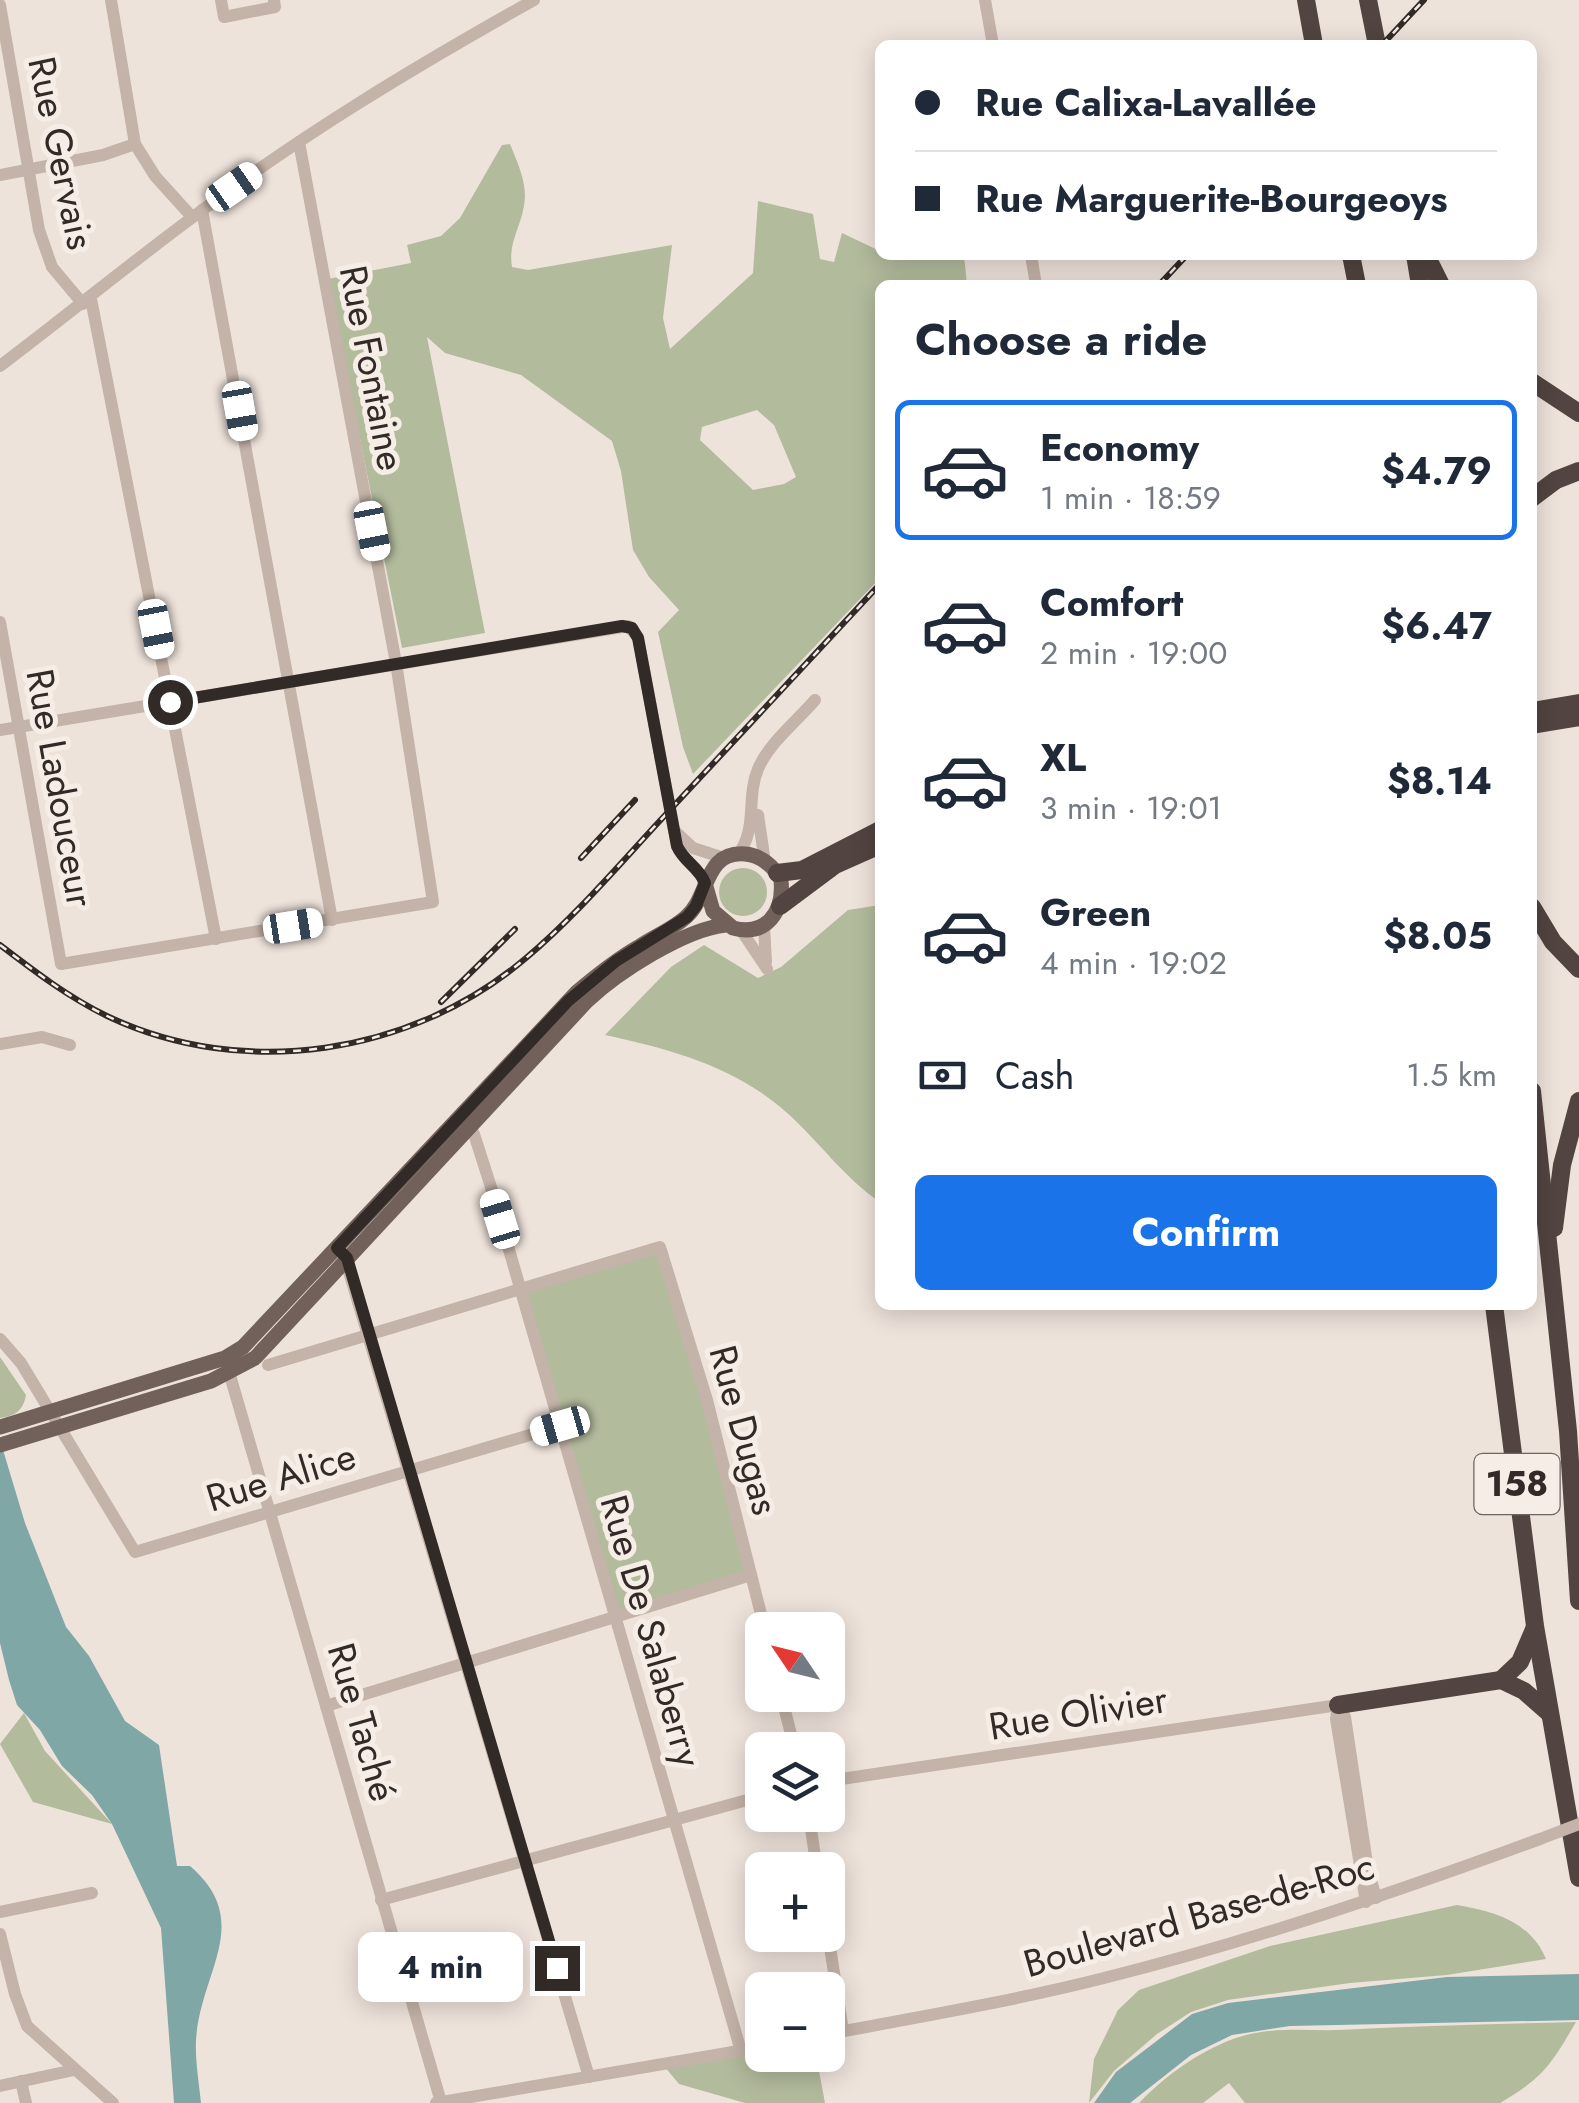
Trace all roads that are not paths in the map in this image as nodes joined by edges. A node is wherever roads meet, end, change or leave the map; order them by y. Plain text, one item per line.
1 (111, 0) edge
2 (220, 0) edge
3 (274, 0) edge
4 (534, 0) edge
5 (985, 0) edge
6 (1306, 0) edge
7 (1368, 0) edge
8 (0, 5) edge
9 (992, 40) edge
10 (1313, 40) edge
11 (1376, 40) edge
12 (299, 142) junction
13 (135, 144) junction
14 (29, 170) junction
15 (0, 175) edge
16 (197, 214) junction
17 (87, 301) junction
18 (0, 366) edge
19 (1537, 385) edge
20 (1579, 413) edge
21 (1579, 471) edge
22 (1537, 494) edge
23 (0, 622) edge
24 (396, 663) junction
25 (290, 680) junction
26 (815, 700) dead end
27 (1579, 700) edge
28 (170, 702) junction
29 (1537, 712) edge
30 (1570, 716) edge
31 (1537, 724) edge
32 (18, 726) junction
33 (0, 730) edge
34 (777, 743) junction
35 (674, 830) junction
36 (875, 833) edge
37 (875, 847) edge
38 (731, 856) junction
39 (771, 867) junction
40 (705, 883) junction
41 (780, 906) junction
42 (1537, 915) edge
43 (332, 920) junction
44 (764, 926) junction
45 (734, 927) junction
46 (216, 939) junction
47 (1579, 968) edge
48 (0, 1044) edge
49 (70, 1045) dead end
50 (1579, 1101) edge
51 (464, 1122) junction
52 (1537, 1138) edge
53 (1573, 1138) edge
54 (342, 1253) junction
55 (1550, 1259) junction
56 (520, 1288) junction
57 (1495, 1310) edge
58 (369, 1332) junction
59 (0, 1339) edge
60 (268, 1365) dead end
61 (227, 1366) junction
62 (50, 1412) junction
63 (560, 1426) junction
64 (60, 1428) junction
65 (7, 1434) edge
66 (410, 1470) junction
67 (1572, 1474) junction
68 (1579, 1499) edge
69 (270, 1511) junction
70 (751, 1575) junction
71 (1579, 1601) edge
72 (760, 1612) edge
73 (615, 1617) junction
74 (1535, 1626) junction
75 (466, 1662) junction
76 (1501, 1680) junction
77 (1338, 1705) junction
78 (326, 1706) junction
79 (1550, 1714) junction
80 (845, 1778) edge
81 (745, 1801) edge
82 (674, 1820) junction
83 (1579, 1824) edge
84 (525, 1860) junction
85 (1579, 1878) edge
86 (92, 1893) dead end
87 (382, 1900) junction
88 (1371, 1900) junction
89 (0, 1912) edge
90 (0, 1934) edge
91 (845, 2031) edge
92 (745, 2050) edge
93 (741, 2051) junction
94 (74, 2070) junction
95 (588, 2076) junction
96 (21, 2081) junction
97 (0, 2086) edge
98 (438, 2102) edge
99 (26, 2103) edge
100 (113, 2103) edge

1 - 13 street
2 - 3 street
4 - 12 street
5 - 9 street
6 - 10 highway
7 - 11 highway
8 - 14 street, Rue Gervais
12 - 16 street
12 - 24 street, Rue Fontaine
13 - 14 street
13 - 16 street
14 - 15 street
14 - 17 street, Rue Gervais
16 - 17 street
16 - 25 street
17 - 18 street
17 - 28 street
19 - 20 highway
21 - 22 highway
23 - 32 street, Rue Ladouceur
24 - 25 street
24 - 35 street
24 - 43 street, Rue Fontaine
25 - 28 street
25 - 43 street
26 - 34 street
27 - 30 highway
28 - 32 street
28 - 46 street
29 - 30 highway
30 - 31 highway
32 - 33 street
32 - 46 street, Rue Ladouceur
34 - 38 street
34 - 39 street
35 - 38 street
35 - 40 street
36 - 39 highway
37 - 41 highway
38 - 39 main road
38 - 40 main road
39 - 41 main road
40 - 45 main road
40 - 51 main road
41 - 44 main road
42 - 47 highway
43 - 46 street
44 - 45 main road
44 - 45 street
45 - 51 main road
48 - 49 street
50 - 53 highway
51 - 54 main road
51 - 56 street, Rue De Salaberry
52 - 55 highway, 158
53 - 55 highway
54 - 58 street
54 - 61 main road
55 - 67 highway, 158
56 - 58 street
56 - 63 street, Rue De Salaberry
56 - 70 street, Rue Dugas
57 - 74 highway, 158
58 - 60 street
58 - 66 street
59 - 62 street
61 - 62 main road
61 - 64 main road
61 - 69 street, Rue Taché
62 - 64 street
62 - 65 main road
63 - 66 street, Rue Alice
63 - 73 street, Rue De Salaberry
64 - 65 main road
64 - 69 street, Rue Alice
66 - 69 street, Rue Alice
66 - 75 street
67 - 68 highway
67 - 71 highway, 158
69 - 78 street, Rue Taché
70 - 72 street, Rue Dugas
70 - 73 street
73 - 75 street
73 - 82 street, Rue De Salaberry
74 - 76 highway
74 - 79 highway, 158
75 - 78 street
75 - 84 street
76 - 77 highway
76 - 79 highway
77 - 80 street, Rue Olivier
77 - 88 street
78 - 87 street, Rue Taché
79 - 85 highway, 158
81 - 82 street
82 - 84 street
82 - 93 street, Rue De Salaberry
83 - 88 street, Boulevard Base-de-Roc, bridge
84 - 87 street
84 - 95 street
86 - 89 street
87 - 98 street, Rue Taché
88 - 91 street, Boulevard Base-de-Roc
90 - 94 street
92 - 93 street
93 - 95 street
94 - 96 street
94 - 100 street
95 - 98 street
96 - 97 street
96 - 99 street

